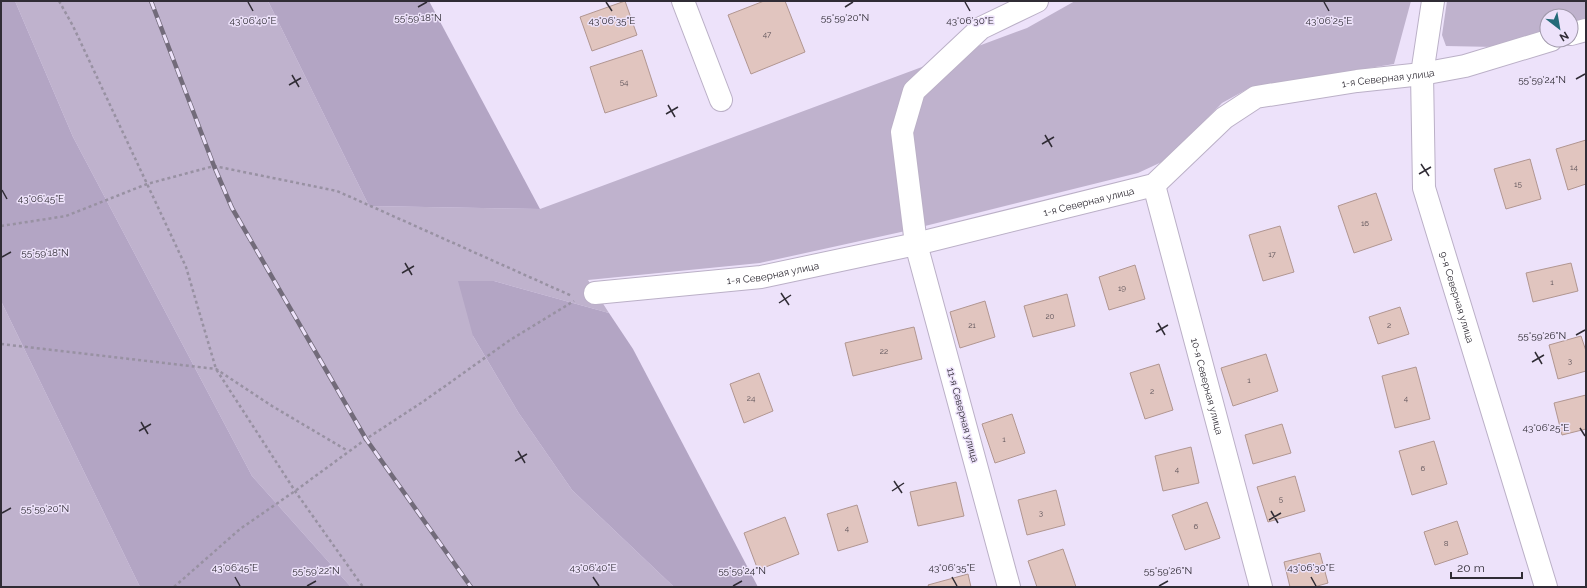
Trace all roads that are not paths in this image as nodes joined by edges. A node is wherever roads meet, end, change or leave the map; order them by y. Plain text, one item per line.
1 (683, 1) edge
2 (1037, 1) edge
3 (1433, 1) edge
4 (1539, 44) edge
5 (1422, 74) junction
6 (721, 100) dead end
7 (1154, 185) junction
8 (916, 244) junction
9 (595, 293) dead end
10 (1009, 587) edge
11 (1261, 587) edge
12 (1546, 587) edge

1 - 6 street
2 - 8 street, 11-я Северная улица
3 - 5 street, 9-я Северная улица
4 - 5 street, 1-я Северная улица
5 - 7 street, 1-я Северная улица
5 - 12 street, 9-я Северная улица
7 - 8 street, 1-я Северная улица
7 - 11 street, 10-я Северная улица
8 - 9 street, 1-я Северная улица
8 - 10 street, 11-я Северная улица

